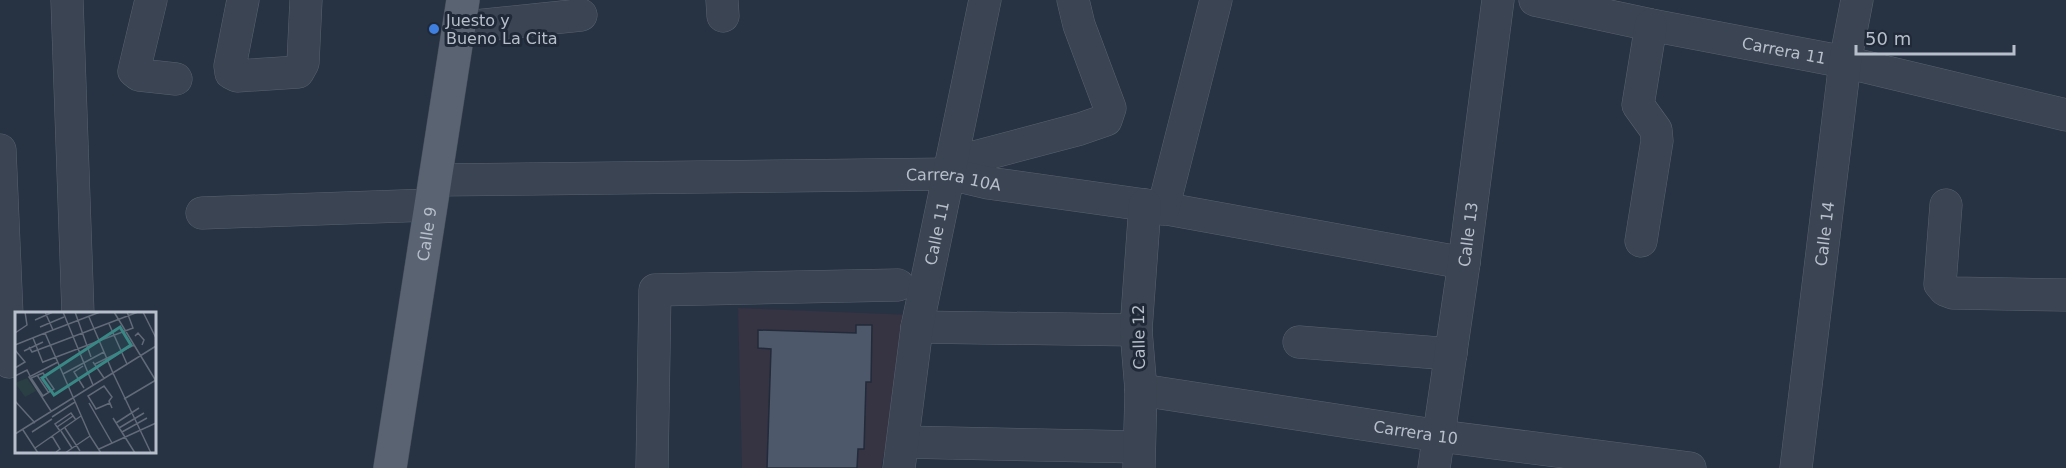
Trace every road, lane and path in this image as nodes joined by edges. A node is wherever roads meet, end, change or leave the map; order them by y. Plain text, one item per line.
1 (67, 0) edge
2 (151, 0) edge
3 (243, 0) edge
4 (306, 0) edge
5 (985, 0) edge
6 (1073, 0) edge
7 (1216, 0) edge
8 (1498, 0) edge
9 (1535, 0) edge
10 (1857, 0) edge
11 (461, 13) edge
12 (581, 15) dead end
13 (1651, 26) junction
14 (1845, 62) junction
15 (176, 79) dead end
16 (2066, 115) edge
17 (0, 150) edge
18 (951, 165) junction
19 (433, 193) junction
20 (1946, 205) dead end
21 (1154, 207) junction
22 (202, 213) dead end
23 (1641, 241) dead end
24 (1464, 263) junction
25 (898, 285) dead end
26 (2066, 295) edge
27 (78, 312) edge
28 (917, 327) junction
29 (1136, 330) junction
30 (1299, 342) dead end
31 (1451, 354) junction
32 (8, 362) edge
33 (1141, 390) junction
34 (1440, 436) junction
35 (901, 455) edge
36 (1139, 458) edge
37 (390, 468) edge
38 (652, 468) edge
39 (1434, 468) edge
40 (1690, 468) edge
41 (1796, 468) edge

1 - 27 street
2 - 15 street
3 - 4 street
5 - 18 street, Calle 11
6 - 18 street
7 - 21 street, Calle 12
8 - 24 street, Calle 13
9 - 13 street, Carrera 11
10 - 14 street, Calle 14
11 - 12 street
11 - 19 main road, Calle 9
13 - 14 street, Carrera 11
13 - 23 street
14 - 16 street, Carrera 11
14 - 41 street, Calle 14
17 - 32 street
18 - 19 street, Carrera 10A
18 - 21 street, Carrera 10A
18 - 28 street, Calle 11
19 - 22 street, Carrera 10A
19 - 37 main road, Calle 9
20 - 26 street
21 - 24 street, Carrera 10A
21 - 29 street, Calle 12
24 - 31 street, Calle 13
25 - 38 street
28 - 29 street
28 - 35 street, Calle 11
29 - 33 street, Calle 12
30 - 31 street
31 - 34 street, Calle 13
33 - 34 street, Carrera 10
33 - 36 street, Calle 12
34 - 39 street, Calle 13
34 - 40 street, Carrera 10
35 - 36 street

